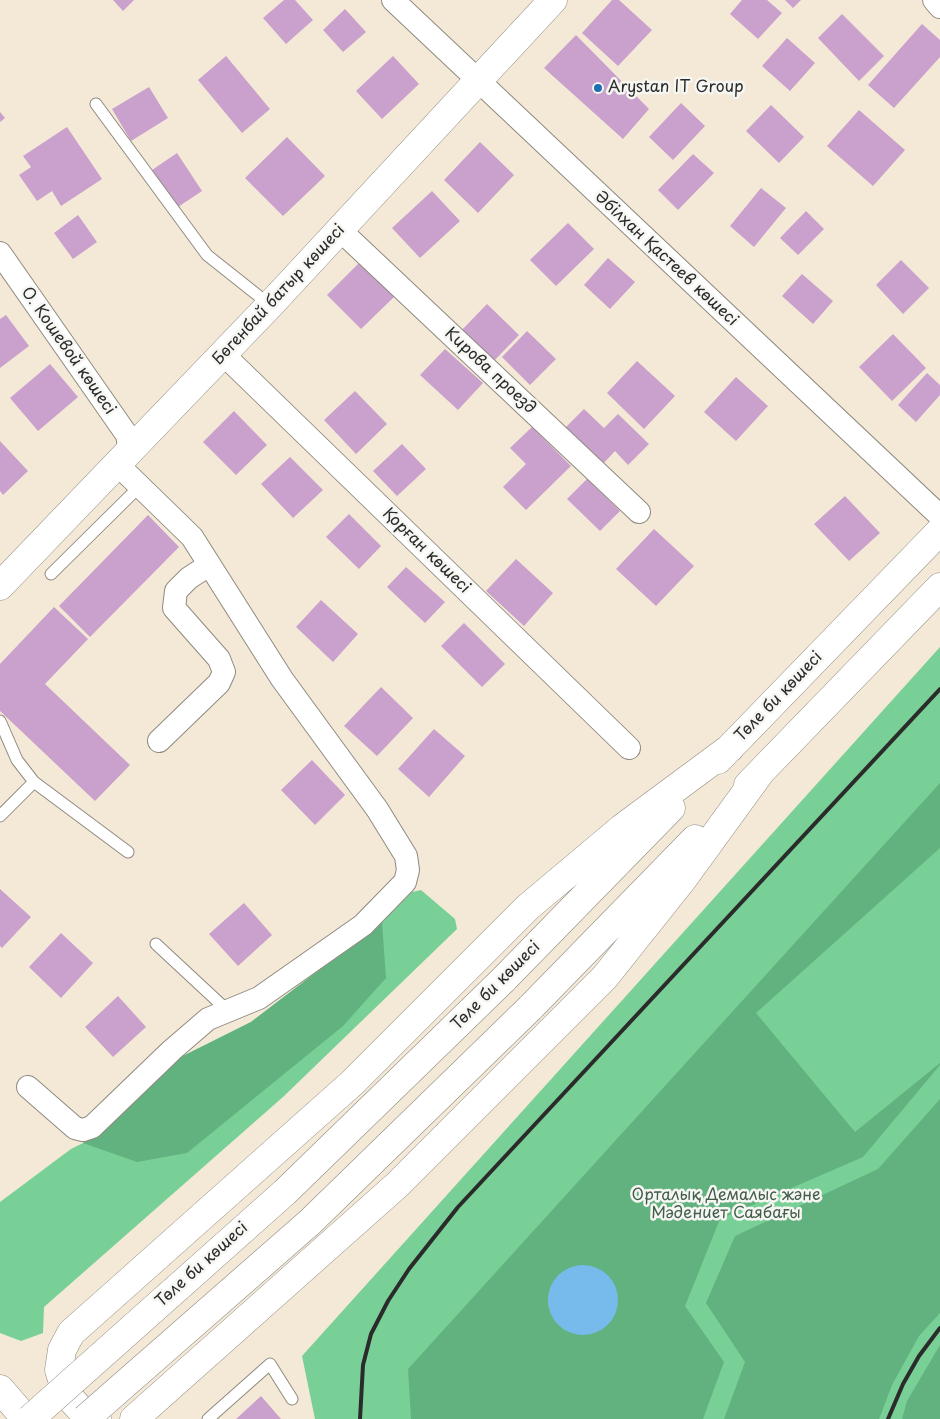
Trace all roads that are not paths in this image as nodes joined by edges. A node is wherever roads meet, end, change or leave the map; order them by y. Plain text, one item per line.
1 (393, 0) edge
2 (553, 0) edge
3 (934, 0) edge
4 (940, 7) edge
5 (477, 80) junction
6 (96, 104) dead end
7 (340, 230) junction
8 (0, 253) edge
9 (270, 304) junction
10 (223, 354) junction
11 (124, 459) junction
12 (140, 486) junction
13 (639, 512) dead end
14 (940, 516) edge
15 (940, 531) edge
16 (209, 564) junction
17 (52, 574) dead end
18 (0, 586) edge
19 (940, 587) edge
20 (0, 721) edge
21 (159, 741) dead end
22 (629, 748) dead end
23 (730, 748) junction
24 (760, 773) junction
25 (34, 782) junction
26 (0, 816) edge
27 (128, 852) dead end
28 (156, 944) dead end
29 (228, 1011) junction
30 (28, 1087) dead end
31 (0, 1389) edge
32 (292, 1399) dead end
33 (28, 1419) edge
34 (85, 1419) edge
35 (97, 1419) edge
36 (134, 1419) edge
37 (208, 1419) edge

1 - 5 street, Әбілхан Қастеев көшесі
2 - 5 main road, Бөгенбай батыр көшесі
3 - 4 street
5 - 7 main road, Бөгенбай батыр көшесі
5 - 14 street, Әбілхан Қастеев көшесі
6 - 9 lane
7 - 9 main road, Бөгенбай батыр көшесі
7 - 13 street, Кирова проезд
8 - 11 street, О. Кошевой көшесі
9 - 10 main road, Бөгенбай батыр көшесі
10 - 11 main road, Бөгенбай батыр көшесі
10 - 22 street, Қорған көшесі
11 - 12 street
11 - 18 main road, Бөгенбай батыр көшесі
12 - 16 street
12 - 17 lane
15 - 23 main road, Төле би көшесі
16 - 21 street
16 - 29 street
19 - 24 main road
20 - 25 lane
23 - 33 main road, Төле би көшесі, bridge
23 - 35 main road
24 - 34 main road, bridge
24 - 36 main road
25 - 26 lane
25 - 27 lane
28 - 29 lane
29 - 30 street
31 - 33 main road
32 - 37 lane

